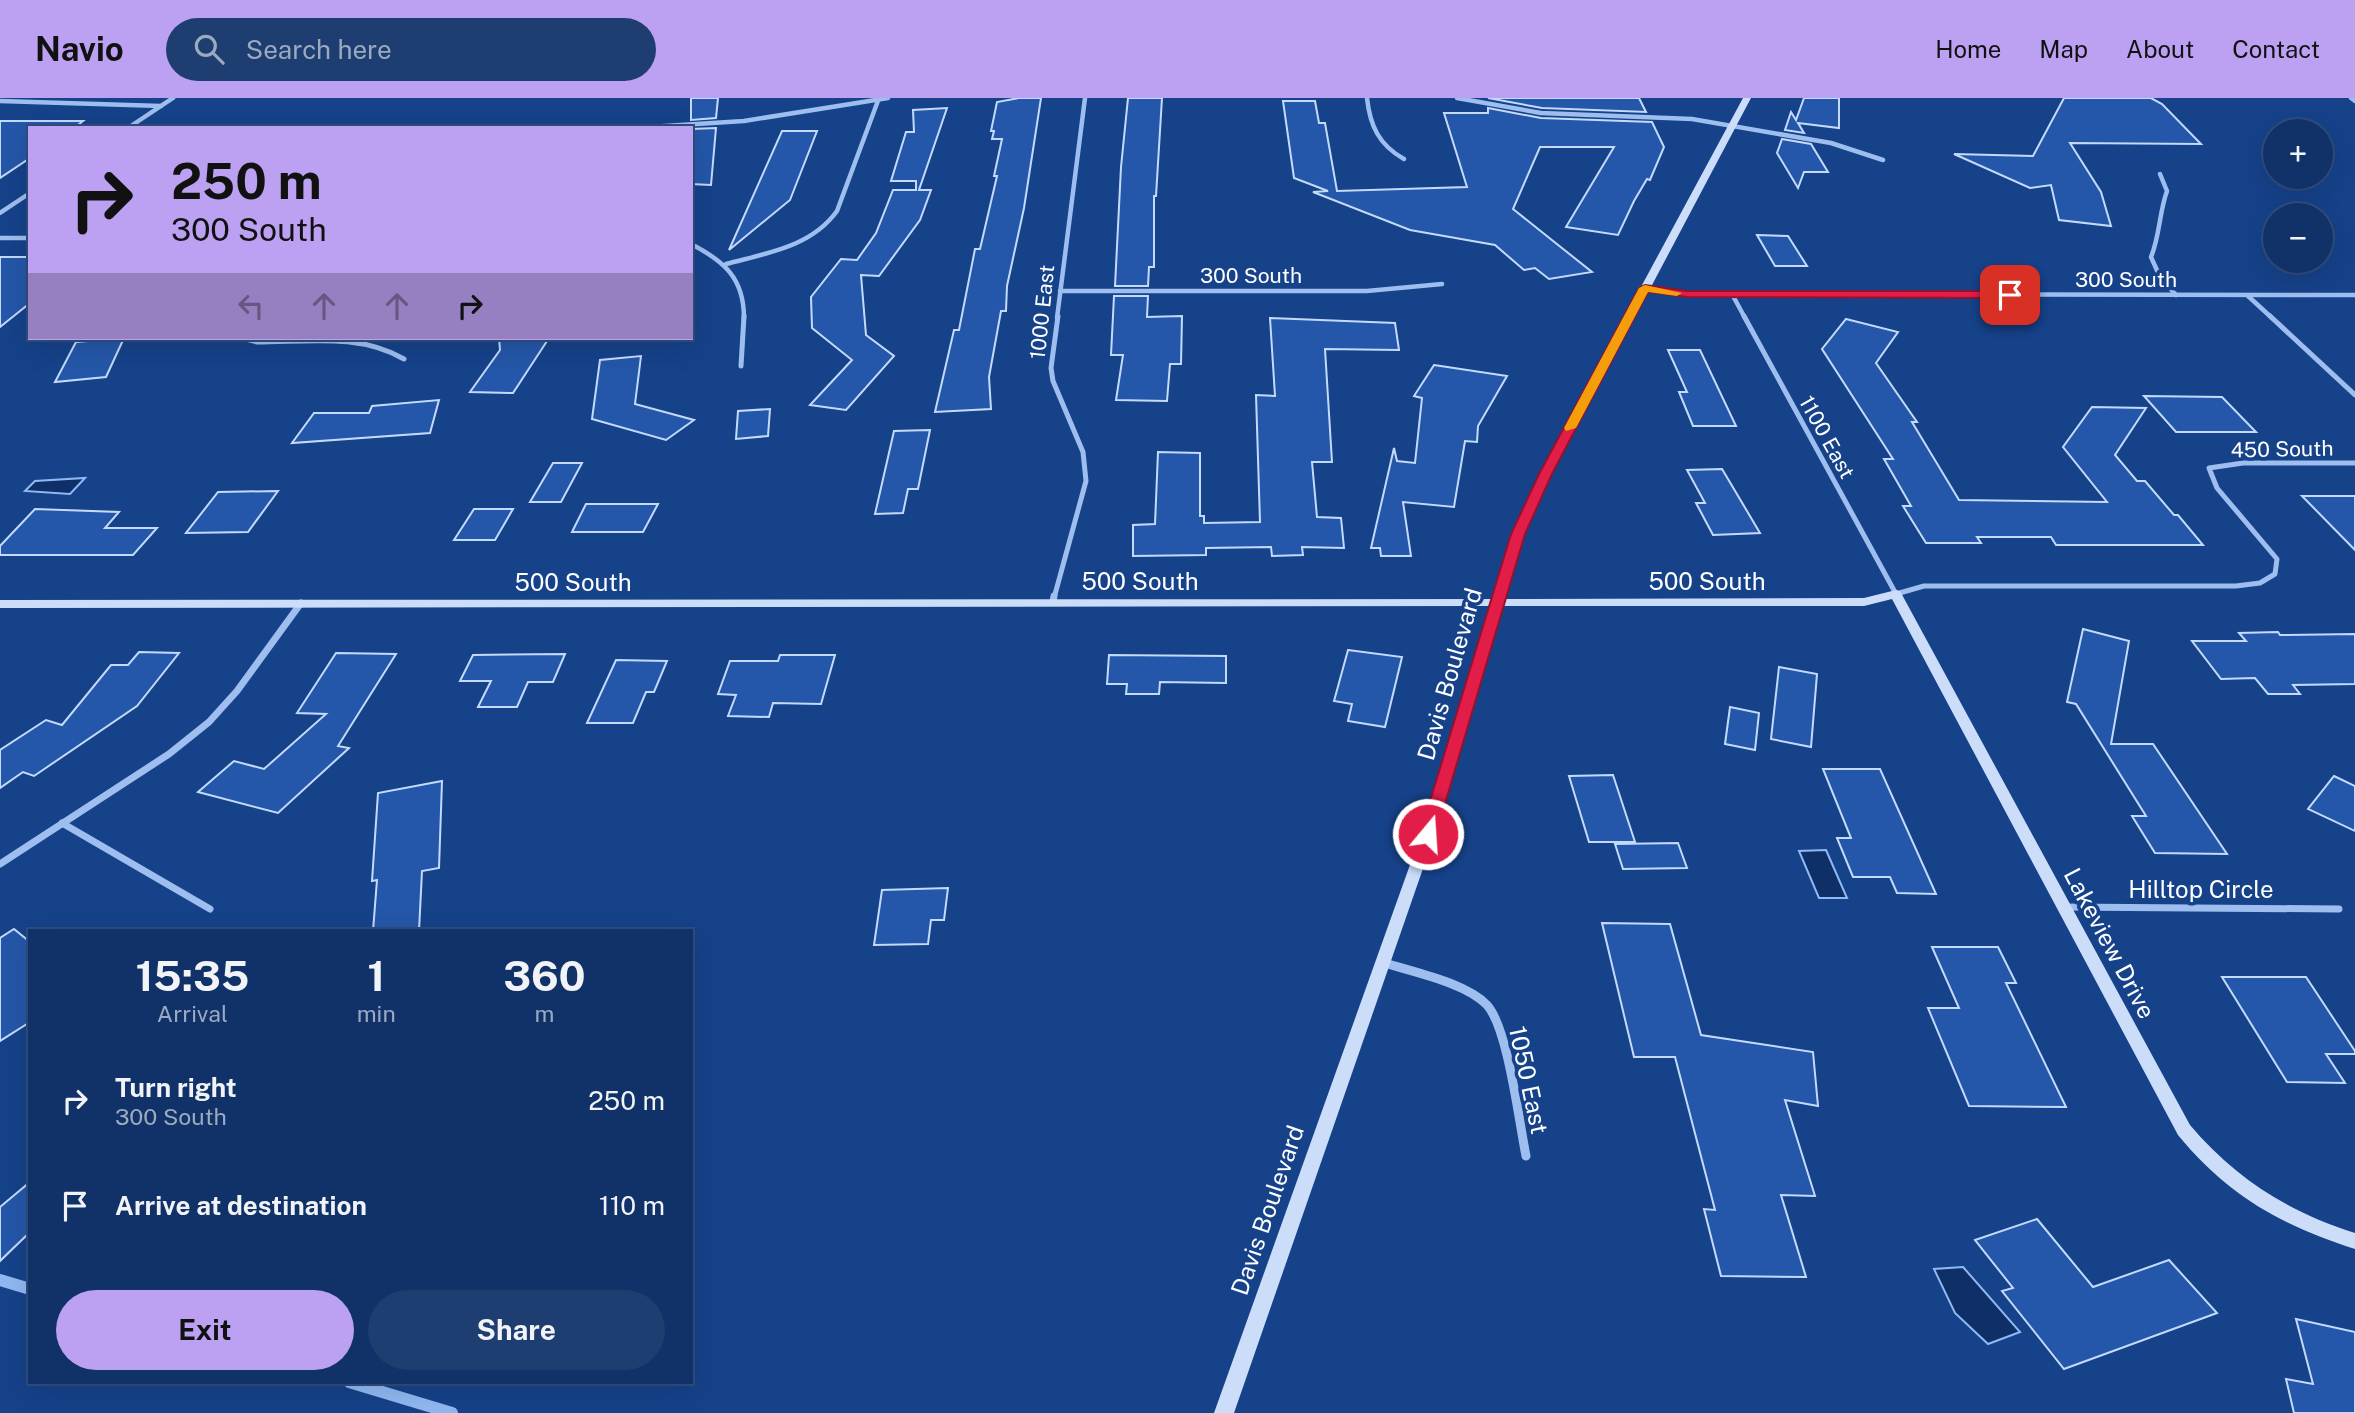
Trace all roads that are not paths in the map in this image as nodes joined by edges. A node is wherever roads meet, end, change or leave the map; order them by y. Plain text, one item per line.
1 (173, 98) edge
2 (888, 98) edge
3 (1084, 98) edge
4 (1367, 98) edge
5 (1457, 98) edge
6 (1747, 98) edge
7 (879, 99) edge
8 (0, 101) edge
9 (161, 106) junction
10 (131, 126) edge
11 (660, 126) edge
12 (1732, 126) junction
13 (1404, 159) dead end
14 (1883, 160) dead end
15 (2160, 174) dead end
16 (28, 194) edge
17 (0, 213) edge
18 (0, 238) edge
19 (28, 238) edge
20 (693, 245) edge
21 (726, 264) junction
22 (1442, 284) dead end
23 (1645, 288) junction
24 (1060, 291) junction
25 (1732, 294) junction
26 (2176, 295) junction
27 (2248, 295) junction
28 (2355, 295) edge
29 (250, 340) edge
30 (404, 359) dead end
31 (741, 366) dead end
32 (2355, 395) edge
33 (2355, 463) edge
34 (2275, 574) joint
35 (1896, 594) junction
36 (1498, 601) junction
37 (1054, 602) junction
38 (301, 603) junction
39 (0, 604) edge
40 (62, 823) junction
41 (0, 863) edge
42 (2063, 907) junction
43 (2339, 908) dead end
44 (210, 909) dead end
45 (1381, 961) junction
46 (1526, 1156) dead end
47 (2355, 1241) edge
48 (1224, 1413) edge

1 - 9 street
2 - 7 street
3 - 24 street, 1000 East
4 - 13 street
5 - 12 street
6 - 12 street, Davis Boulevard
7 - 11 street
7 - 21 street
8 - 9 street
9 - 10 street
12 - 14 street
12 - 23 street, Davis Boulevard
15 - 26 street
16 - 17 street
18 - 19 street
20 - 21 street
21 - 31 street
22 - 24 street, 300 South
23 - 25 street, 300 South
23 - 36 street, Davis Boulevard
24 - 37 street, 1000 East
25 - 26 street, 300 South
25 - 35 street, 1100 East
26 - 27 street, 300 South
27 - 28 street, 300 South
27 - 32 street
29 - 30 street
33 - 34 street, 450 South
34 - 35 street, 500 South
35 - 36 street, 500 South
35 - 42 street, Lakeview Drive
36 - 37 street, 500 South
36 - 45 street, Davis Boulevard
37 - 38 street, 500 South
38 - 39 street, 500 South
38 - 40 street
40 - 41 street
40 - 44 street
42 - 43 street, Hilltop Circle
42 - 47 street, Lakeview Drive
45 - 46 street, 1050 East
45 - 48 street, Davis Boulevard

